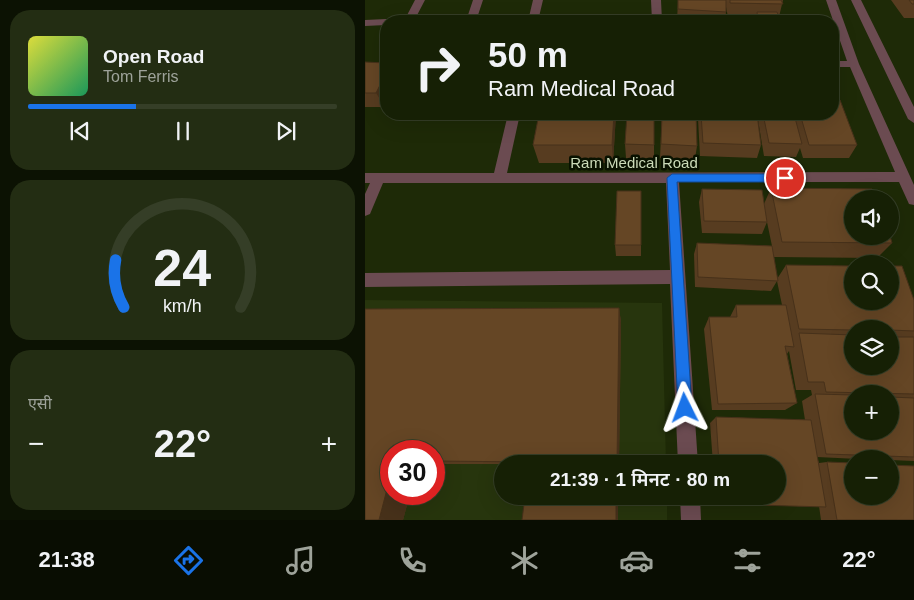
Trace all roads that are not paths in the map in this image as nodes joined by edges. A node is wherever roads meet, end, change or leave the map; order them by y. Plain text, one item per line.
1 (420, 0) edge
2 (478, 0) edge
3 (538, 0) edge
4 (656, 0) edge
5 (831, 0) edge
6 (856, 0) edge
7 (412, 15) edge
8 (473, 15) edge
9 (534, 15) edge
10 (657, 15) edge
11 (836, 15) edge
12 (380, 22) edge
13 (839, 22) edge
14 (365, 23) edge
15 (839, 64) edge
16 (854, 64) junction
17 (914, 119) edge
18 (513, 120) edge
19 (372, 178) edge
20 (499, 178) junction
21 (672, 178) junction
22 (904, 178) junction
23 (914, 200) edge
24 (365, 210) edge
25 (678, 278) junction
26 (365, 280) edge
27 (688, 455) edge
28 (690, 505) edge
29 (691, 520) edge

1 - 7 street
2 - 8 street
3 - 9 street
4 - 10 street
5 - 11 street
6 - 17 street
12 - 14 street
13 - 16 street
15 - 16 street
16 - 22 street
18 - 20 street
19 - 20 street, Ram Medical Road
19 - 24 street
20 - 21 street, Ram Medical Road
21 - 22 street, Ram Medical Road
21 - 25 street
22 - 23 street
25 - 26 street
25 - 27 street
28 - 29 street

